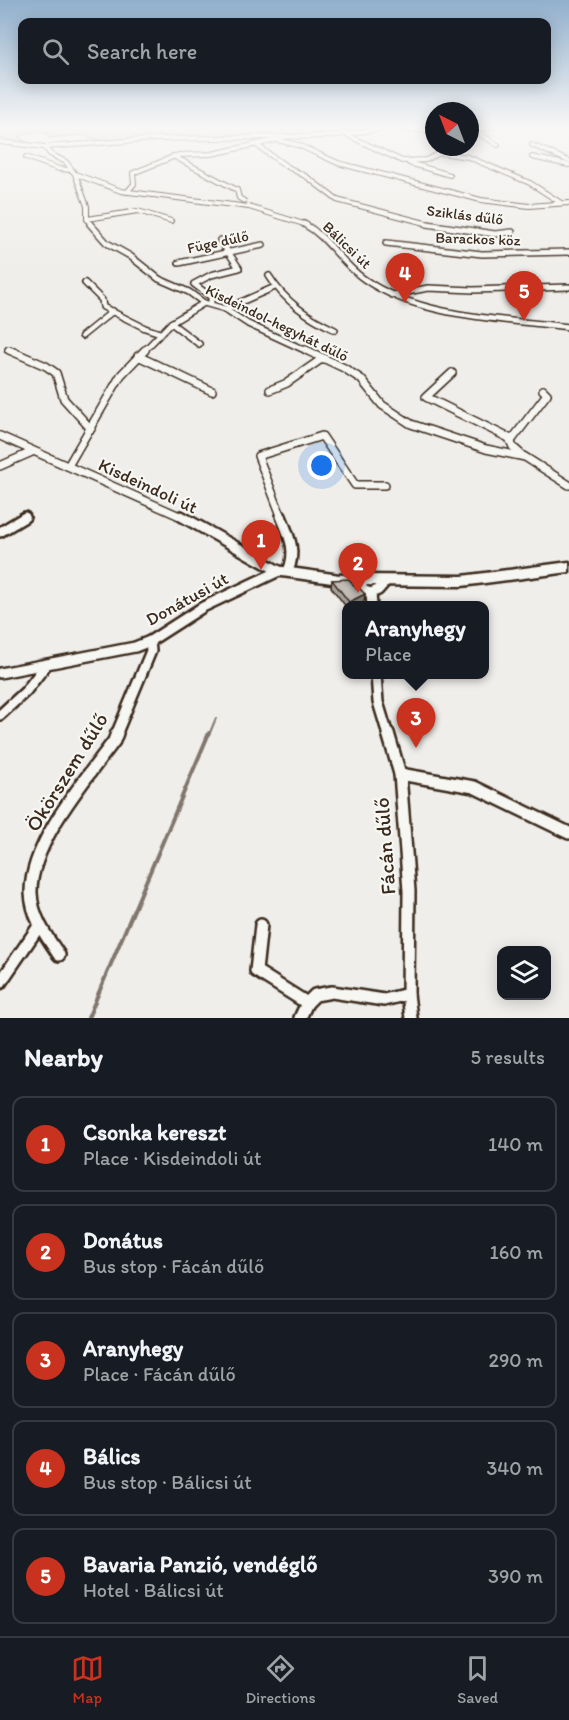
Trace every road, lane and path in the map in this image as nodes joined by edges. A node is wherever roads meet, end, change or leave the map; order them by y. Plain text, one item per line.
1 (74, 175) edge
2 (80, 175) edge
3 (133, 175) edge
4 (208, 175) edge
5 (302, 175) edge
6 (382, 175) edge
7 (510, 175) edge
8 (127, 192) junction
9 (244, 201) junction
10 (561, 202) junction
11 (569, 203) edge
12 (238, 206) junction
13 (249, 207) junction
14 (87, 219) junction
15 (171, 221) dead end
16 (512, 232) dead end
17 (220, 240) dead end
18 (386, 243) dead end
19 (263, 245) dead end
20 (569, 252) edge
21 (230, 253) junction
22 (179, 263) dead end
23 (269, 276) dead end
24 (85, 283) dead end
25 (275, 287) junction
26 (569, 287) edge
27 (392, 295) junction
28 (207, 304) junction
29 (225, 309) junction
30 (113, 311) junction
31 (171, 323) junction
32 (569, 327) edge
33 (335, 330) dead end
34 (159, 333) junction
35 (82, 336) dead end
36 (200, 344) dead end
37 (9, 350) dead end
38 (138, 356) junction
39 (323, 358) junction
40 (452, 373) dead end
41 (270, 390) dead end
42 (543, 390) dead end
43 (212, 391) dead end
44 (91, 429) junction
45 (0, 436) edge
46 (511, 441) junction
47 (32, 452) junction
48 (525, 457) junction
49 (0, 466) edge
50 (68, 466) junction
51 (385, 484) dead end
52 (569, 485) edge
53 (25, 518) dead end
54 (0, 532) edge
55 (569, 567) edge
56 (284, 571) junction
57 (362, 580) junction
58 (386, 581) junction
59 (371, 593) junction
60 (372, 601) edge
61 (150, 641) junction
62 (46, 665) junction
63 (0, 673) edge
64 (376, 679) edge
65 (0, 715) edge
66 (400, 774) junction
67 (569, 833) edge
68 (261, 925) dead end
69 (39, 926) junction
70 (59, 955) dead end
71 (0, 983) edge
72 (408, 994) junction
73 (307, 1003) junction
74 (300, 1018) edge
75 (411, 1018) edge

1 - 14 street, Kisdeindol-hegyhát dűlő
2 - 8 street, Bálicsi út
3 - 8 street
4 - 9 street
5 - 16 street, Sziklás dűlő
6 - 10 street
7 - 10 street
8 - 12 street, Bálicsi út
9 - 12 street
9 - 13 street
10 - 11 street
12 - 13 street, Bálicsi út
13 - 27 street, Bálicsi út
14 - 15 street
14 - 28 street, Kisdeindol-hegyhát dűlő
17 - 21 street
18 - 20 street, Barackos köz
19 - 21 street, Füge dűlő
21 - 22 street, Füge dűlő
21 - 28 street
23 - 25 street
24 - 30 street
25 - 29 street
25 - 33 street
26 - 27 street
27 - 32 street, Bálicsi út
28 - 29 street, Kisdeindol-hegyhát dűlő
28 - 31 street
29 - 39 street, Kisdeindol-hegyhát dűlő
30 - 34 street
30 - 35 street
31 - 34 street
31 - 36 street
34 - 38 street
37 - 44 street
38 - 43 street
38 - 44 street
39 - 41 street
39 - 48 street, Kisdeindol-hegyhát dűlő
40 - 46 street
42 - 46 street
44 - 50 street
45 - 47 street, Kisdeindoli út
46 - 48 street
47 - 49 street
47 - 50 street, Kisdeindoli út
48 - 52 street, Kisdeindol-hegyhát dűlő
50 - 56 street, Kisdeindoli út
51 - 56 street
53 - 54 street
55 - 58 street
56 - 57 street
56 - 61 street, Donátusi út
57 - 58 street
57 - 59 street
58 - 59 street
59 - 60 street
61 - 62 street, Donátusi út
61 - 69 street, Ökörszem dűlő
62 - 63 street, Donátusi út
62 - 65 street
64 - 66 street, Fácán dűlő
66 - 67 street
66 - 72 street, Fácán dűlő
68 - 73 street
69 - 70 street, Ökörszem dűlő
69 - 71 street
72 - 73 street
72 - 75 street, Fácán dűlő
73 - 74 street

